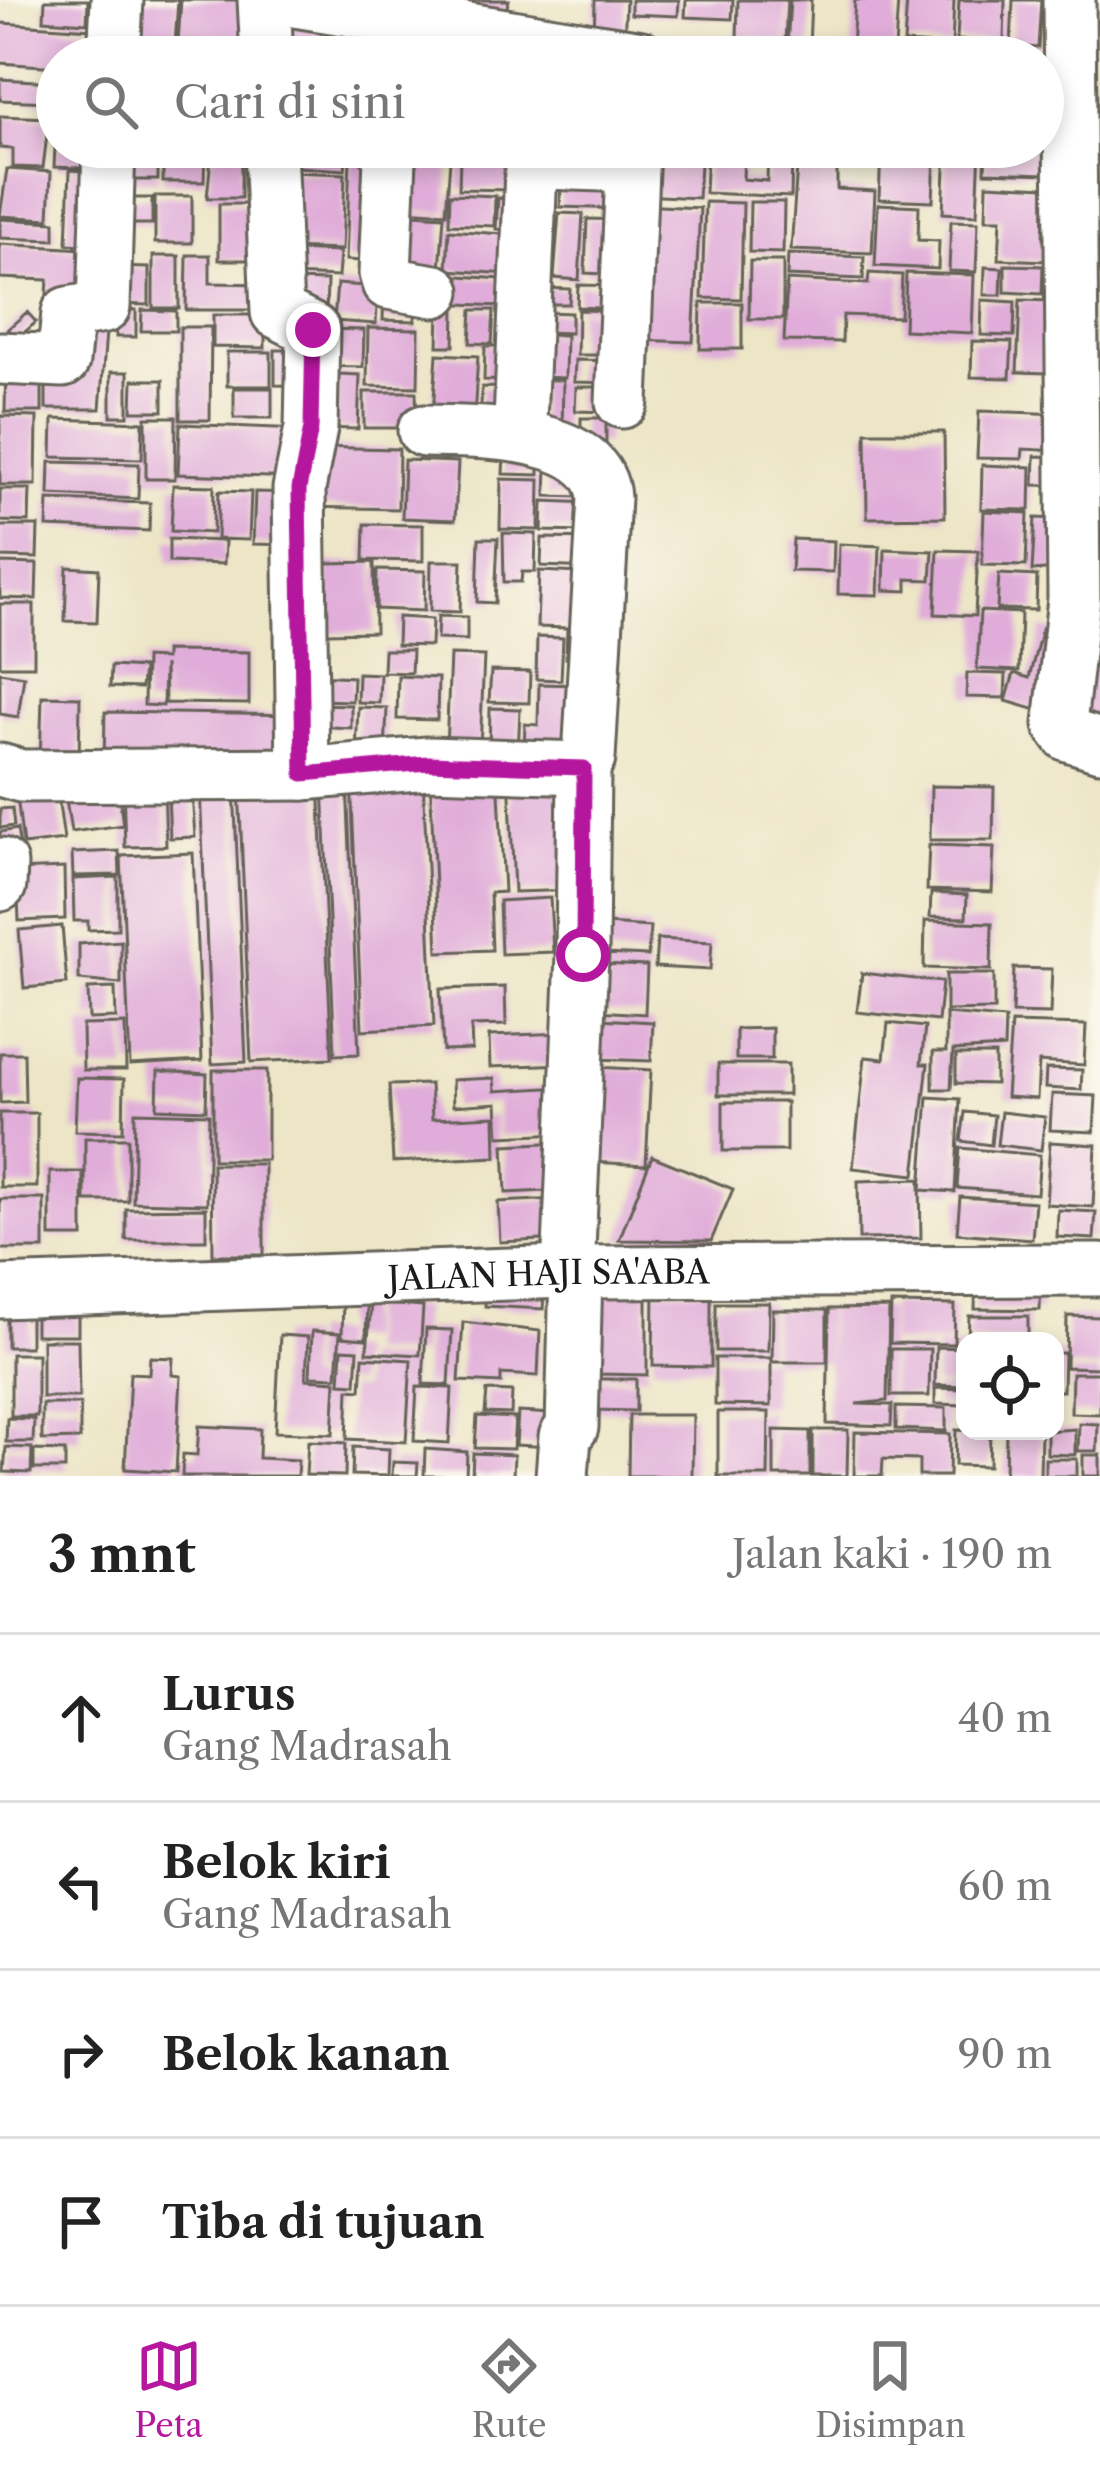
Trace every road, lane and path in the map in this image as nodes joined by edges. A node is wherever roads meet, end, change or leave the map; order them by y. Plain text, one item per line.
1 (117, 0) edge
2 (264, 0) edge
3 (289, 0) edge
4 (1080, 27) edge
5 (115, 36) edge
6 (266, 36) edge
7 (511, 36) edge
8 (1064, 103) edge
9 (109, 168) edge
10 (271, 168) edge
11 (390, 168) edge
12 (536, 168) edge
13 (632, 168) edge
14 (1062, 168) edge
15 (435, 291) dead end
16 (0, 358) edge
17 (1087, 367) edge
18 (622, 402) dead end
19 (424, 431) dead end
20 (525, 433) junction
21 (1087, 600) edge
22 (1100, 745) edge
23 (578, 765) junction
24 (0, 770) edge
25 (303, 774) junction
26 (1, 864) edge
27 (0, 885) edge
28 (1100, 1270) edge
29 (567, 1272) junction
30 (0, 1292) edge
31 (564, 1456) edge

1 - 5 street
2 - 6 street
3 - 7 street
4 - 8 street
9 - 16 street
10 - 25 street
11 - 15 street
12 - 20 street
13 - 18 street
14 - 17 street
17 - 21 street
19 - 20 street
20 - 23 street
21 - 22 street
23 - 25 street
23 - 29 street
24 - 25 street
26 - 27 street
28 - 29 street, JALAN HAJI SA'ABA
29 - 30 street, JALAN HAJI SA'ABA
29 - 31 street

